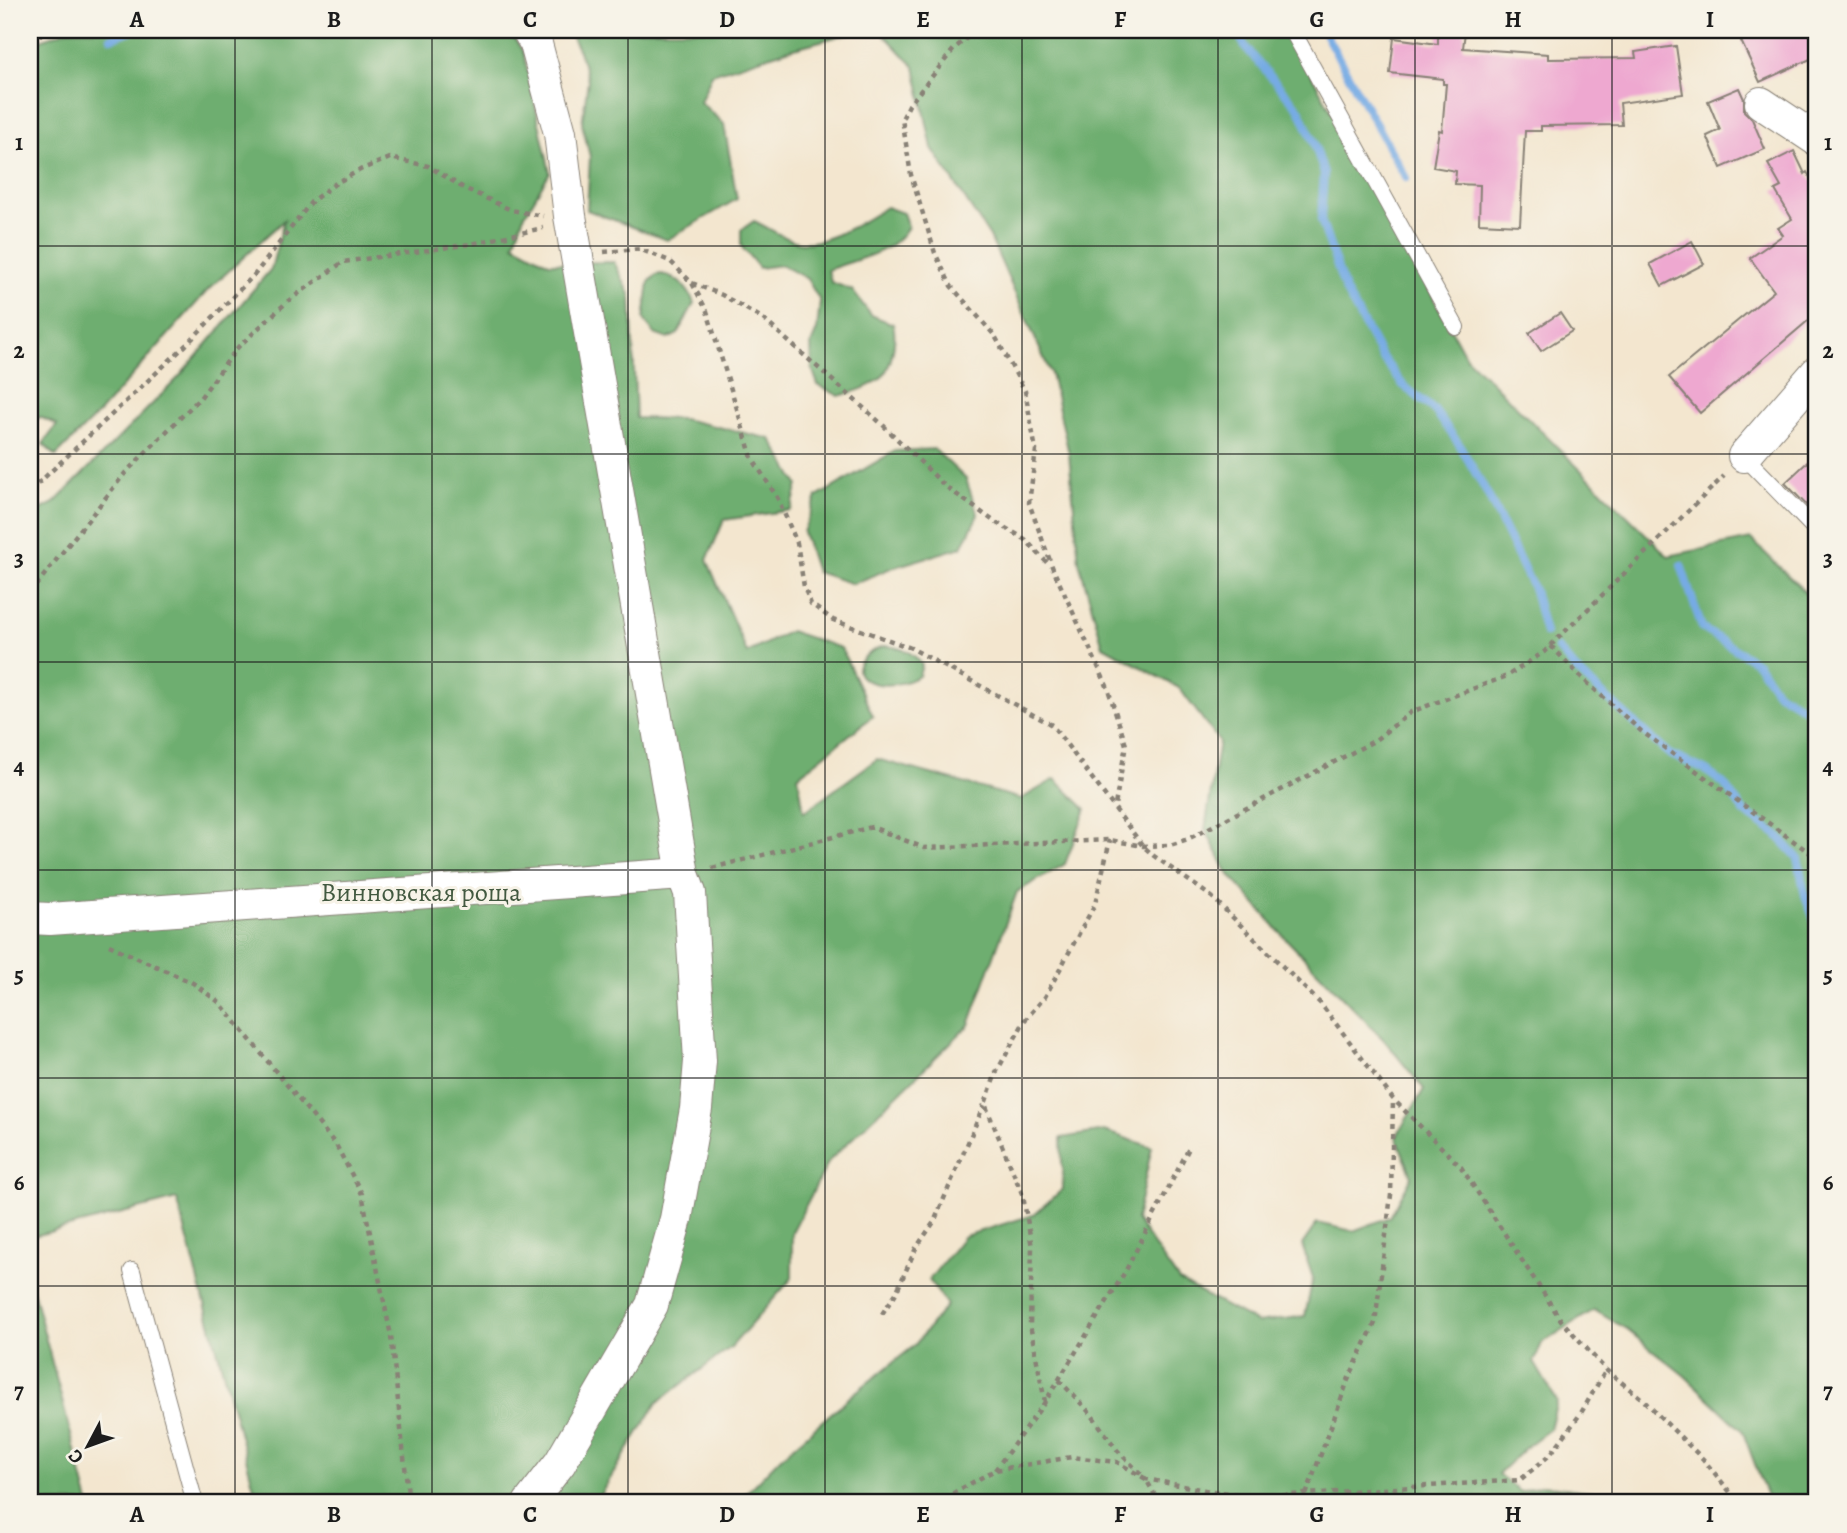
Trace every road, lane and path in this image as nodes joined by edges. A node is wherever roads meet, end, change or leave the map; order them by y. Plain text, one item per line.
1 (53, 30) edge
2 (528, 30) edge
3 (976, 30) edge
4 (1292, 30) edge
5 (30, 39) edge
6 (1762, 103) dead end
7 (1817, 141) edge
8 (571, 222) junction
9 (577, 255) junction
10 (692, 283) junction
11 (1456, 327) dead end
12 (1817, 372) edge
13 (1744, 456) junction
14 (30, 491) edge
15 (1817, 531) edge
16 (1053, 569) junction
17 (30, 593) edge
18 (1550, 646) junction
19 (1115, 806) junction
20 (1111, 840) junction
21 (1143, 846) junction
22 (1817, 858) edge
23 (684, 874) junction
24 (30, 918) edge
25 (97, 940) dead end
26 (1393, 1099) junction
27 (985, 1104) junction
28 (1189, 1147) dead end
29 (132, 1271) dead end
30 (882, 1314) dead end
31 (1606, 1370) junction
32 (1059, 1380) junction
33 (1045, 1402) junction
34 (995, 1470) junction
35 (1146, 1479) junction
36 (1306, 1495) junction
37 (195, 1503) edge
38 (409, 1503) edge
39 (529, 1503) edge
40 (934, 1503) edge
41 (1159, 1503) edge
42 (1301, 1503) edge
43 (1739, 1503) edge

1 - 5 path
2 - 8 street
3 - 16 path
4 - 11 lane
6 - 7 street
8 - 9 street
8 - 14 path
8 - 17 path
9 - 10 path
9 - 23 street
10 - 16 path
10 - 19 path
12 - 13 street
13 - 15 lane
13 - 18 path
16 - 19 path
18 - 21 path
18 - 22 path
19 - 21 path
20 - 21 path
20 - 23 path
20 - 27 path
21 - 26 path
23 - 24 street
23 - 39 street
25 - 38 path
26 - 31 path
26 - 36 path
27 - 30 path
27 - 33 path
28 - 32 path
29 - 37 lane
31 - 36 path
31 - 43 path
32 - 33 path
32 - 35 path
33 - 34 path
34 - 35 path
34 - 40 path
35 - 36 path
35 - 41 path
36 - 42 path

